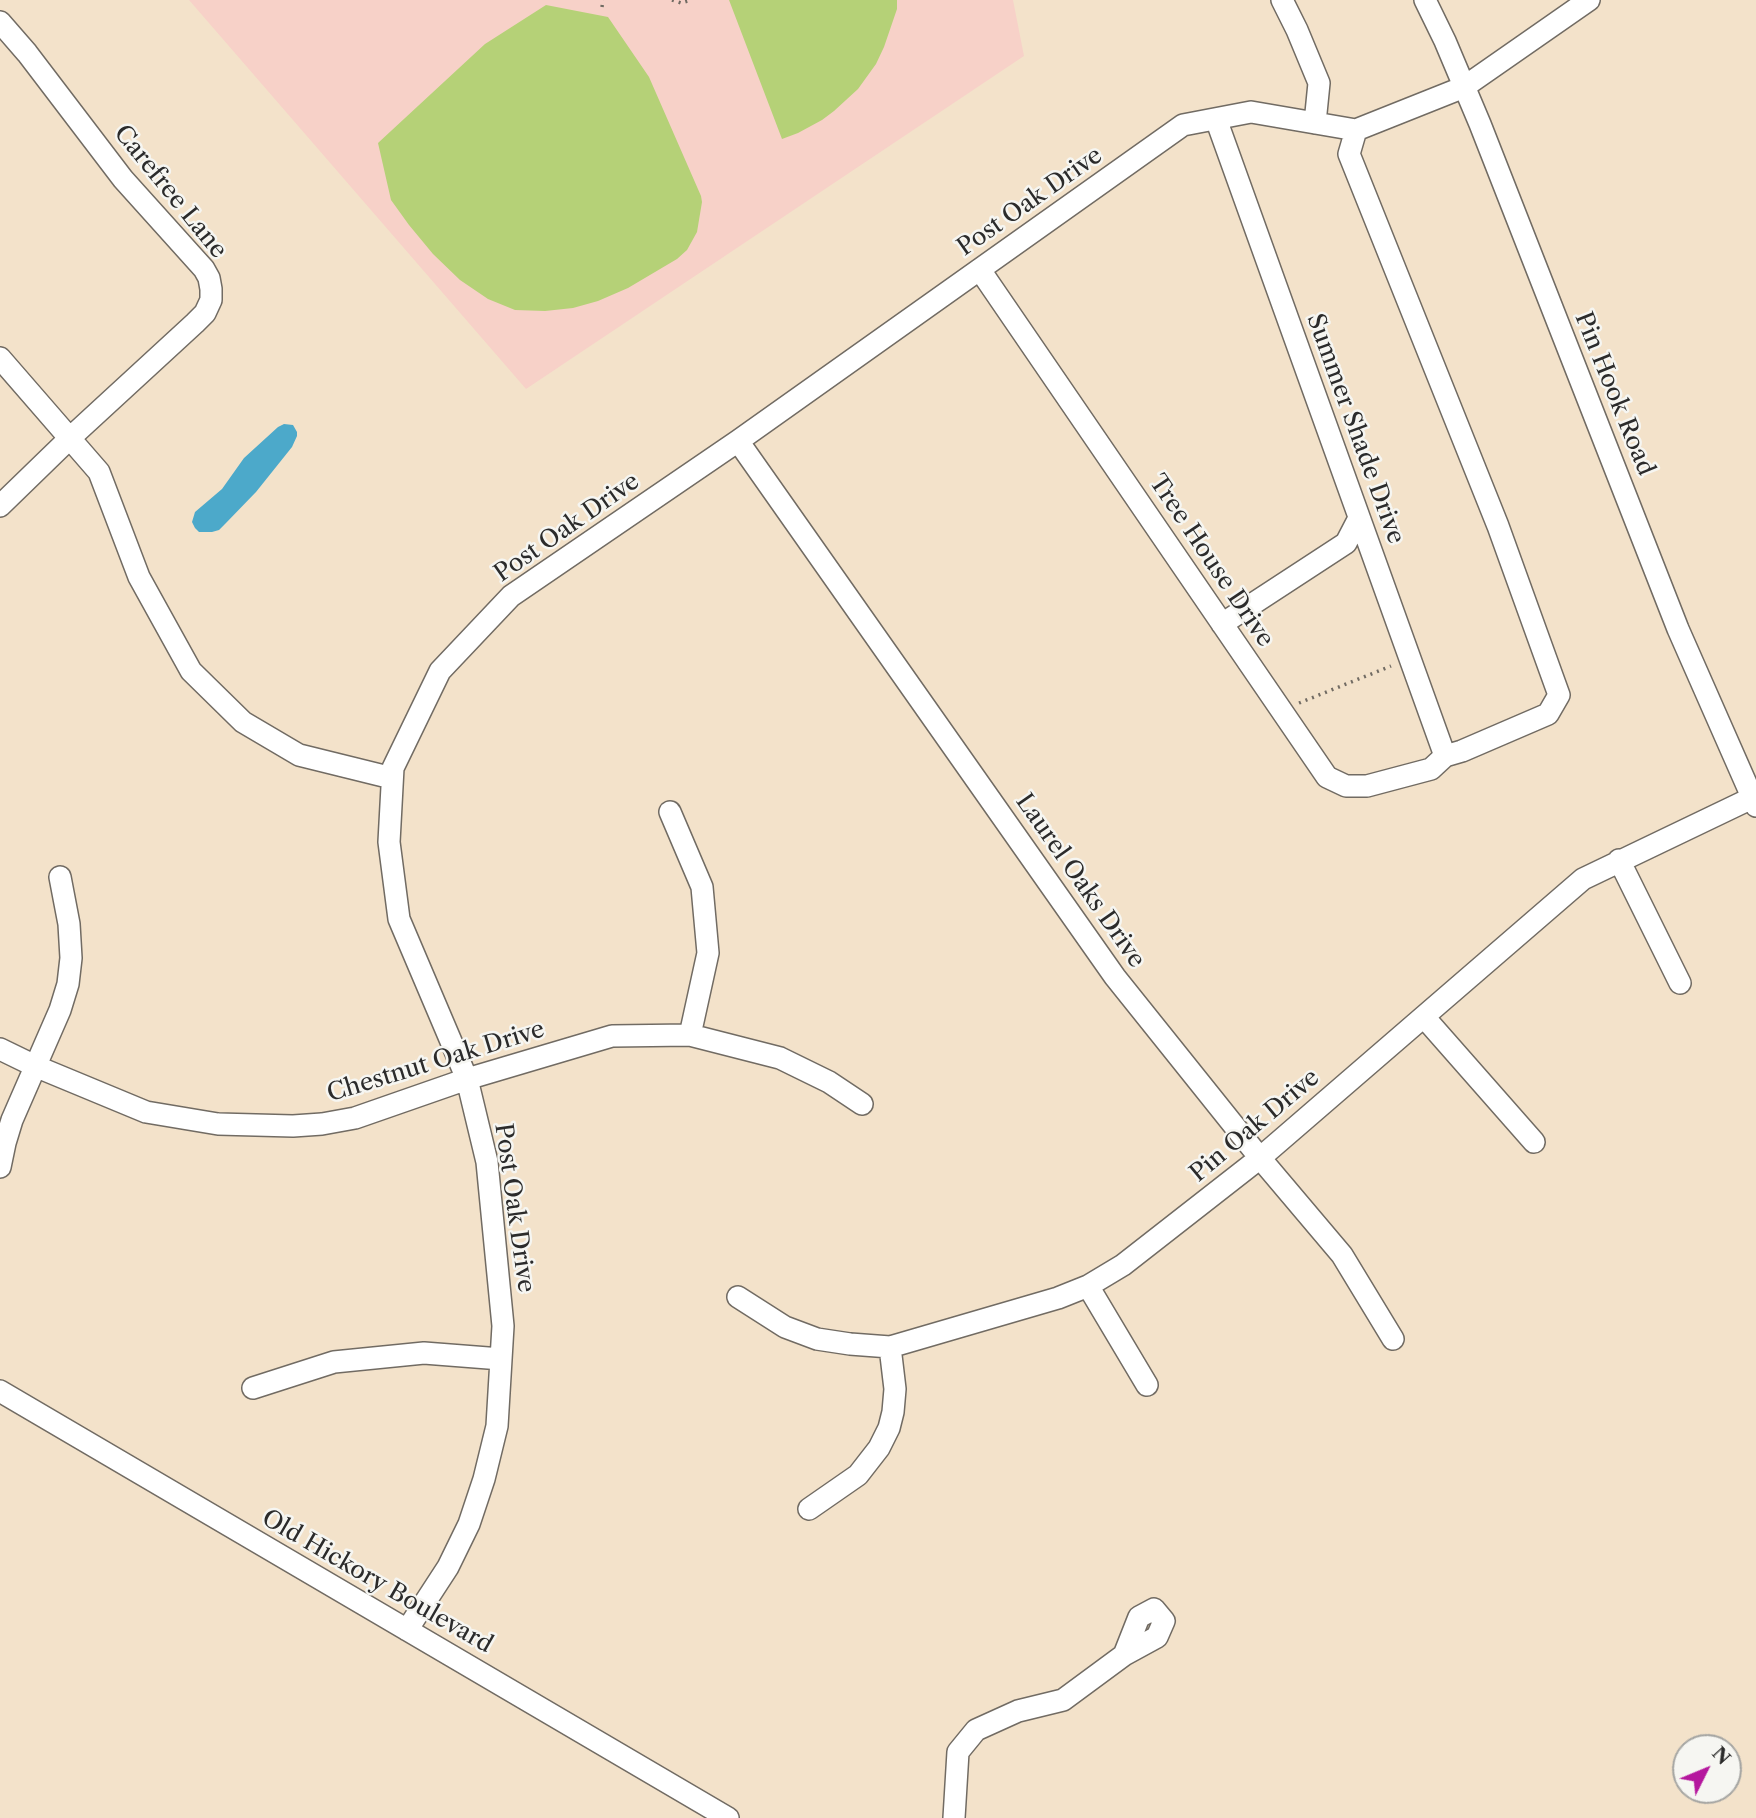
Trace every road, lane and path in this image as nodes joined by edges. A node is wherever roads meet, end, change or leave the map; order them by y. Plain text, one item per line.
1 (603, 0) edge
2 (672, 0) edge
3 (691, 0) edge
4 (1282, 0) edge
5 (1425, 0) edge
6 (1589, 0) edge
7 (602, 7) dead end
8 (0, 22) edge
9 (1464, 87) junction
10 (1216, 119) junction
11 (1315, 123) junction
12 (1356, 130) junction
13 (980, 270) junction
14 (0, 358) edge
15 (70, 438) junction
16 (738, 441) junction
17 (0, 506) edge
18 (1359, 518) junction
19 (1222, 624) junction
20 (1391, 666) dead end
21 (1294, 705) dead end
22 (1445, 756) junction
23 (392, 778) junction
24 (1754, 800) edge
25 (670, 811) dead end
26 (1619, 860) junction
27 (60, 877) dead end
28 (1680, 983) dead end
29 (1424, 1017) junction
30 (690, 1035) junction
31 (0, 1049) edge
32 (35, 1066) junction
33 (467, 1079) junction
34 (862, 1104) dead end
35 (1534, 1142) dead end
36 (1260, 1158) junction
37 (0, 1167) edge
38 (1088, 1286) junction
39 (738, 1297) dead end
40 (1393, 1339) dead end
41 (890, 1347) junction
42 (501, 1359) junction
43 (1147, 1385) dead end
44 (253, 1388) dead end
45 (0, 1391) edge
46 (809, 1509) dead end
47 (407, 1630) junction
48 (1124, 1655) dead end
49 (728, 1818) edge
50 (954, 1818) edge

1 - 7 path
2 - 3 path
4 - 11 street
5 - 9 street, Pin Hook Road
6 - 9 street
8 - 15 street, Carefree Lane
9 - 12 street
9 - 24 street, Pin Hook Road
10 - 11 street, Post Oak Drive
10 - 13 street, Post Oak Drive
10 - 18 street, Summer Shade Drive
11 - 12 street, Post Oak Drive
12 - 22 street, Tree House Drive
13 - 16 street, Post Oak Drive
13 - 19 street, Tree House Drive
14 - 15 street
15 - 17 street, Carefree Lane
15 - 23 street
16 - 23 street, Post Oak Drive
16 - 36 street, Laurel Oaks Drive
18 - 19 street
18 - 22 street, Summer Shade Drive
19 - 22 street, Tree House Drive
20 - 21 path
23 - 33 street, Post Oak Drive
24 - 26 street, Pin Oak Drive
25 - 30 street
26 - 28 street
26 - 29 street, Pin Oak Drive
27 - 32 street
29 - 35 street
29 - 36 street, Pin Oak Drive
30 - 33 street, Chestnut Oak Drive
30 - 34 street, Chestnut Oak Drive
31 - 32 street, Chestnut Oak Drive
32 - 33 street, Chestnut Oak Drive
32 - 37 street
33 - 42 street, Post Oak Drive
36 - 38 street, Pin Oak Drive
36 - 40 street, Laurel Oaks Drive
38 - 41 street, Pin Oak Drive
38 - 43 street
39 - 41 street, Pin Oak Drive
41 - 46 street
42 - 44 street
42 - 47 street, Post Oak Drive
45 - 47 street, Old Hickory Boulevard
47 - 49 street, Old Hickory Boulevard
48 - 50 street

